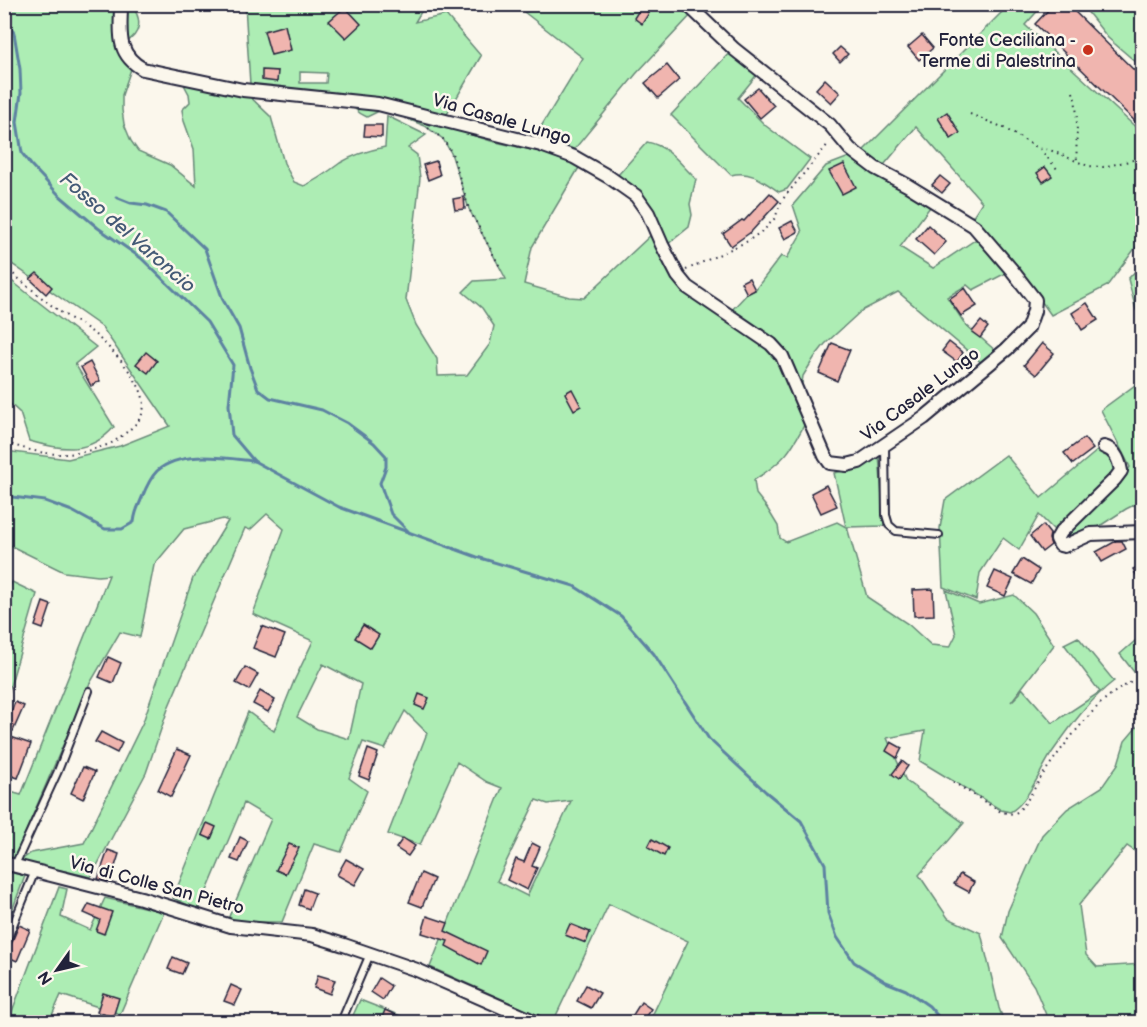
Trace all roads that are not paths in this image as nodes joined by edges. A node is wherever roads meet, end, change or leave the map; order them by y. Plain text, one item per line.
1 (121, 4) edge
2 (687, 4) edge
3 (885, 445) junction
4 (1104, 447) dead end
5 (1143, 532) edge
6 (939, 535) dead end
7 (89, 691) dead end
8 (10, 865) edge
9 (35, 871) junction
10 (4, 947) edge
11 (370, 954) junction
12 (341, 1023) edge
13 (536, 1023) edge

1 - 3 street, Via Casale Lungo
2 - 3 street, Via Casale Lungo
3 - 6 lane
4 - 5 street
7 - 8 lane
8 - 9 street, Via di Colle San Pietro
9 - 10 lane
9 - 11 street, Via di Colle San Pietro
11 - 12 lane
11 - 13 street, Via di Colle San Pietro

